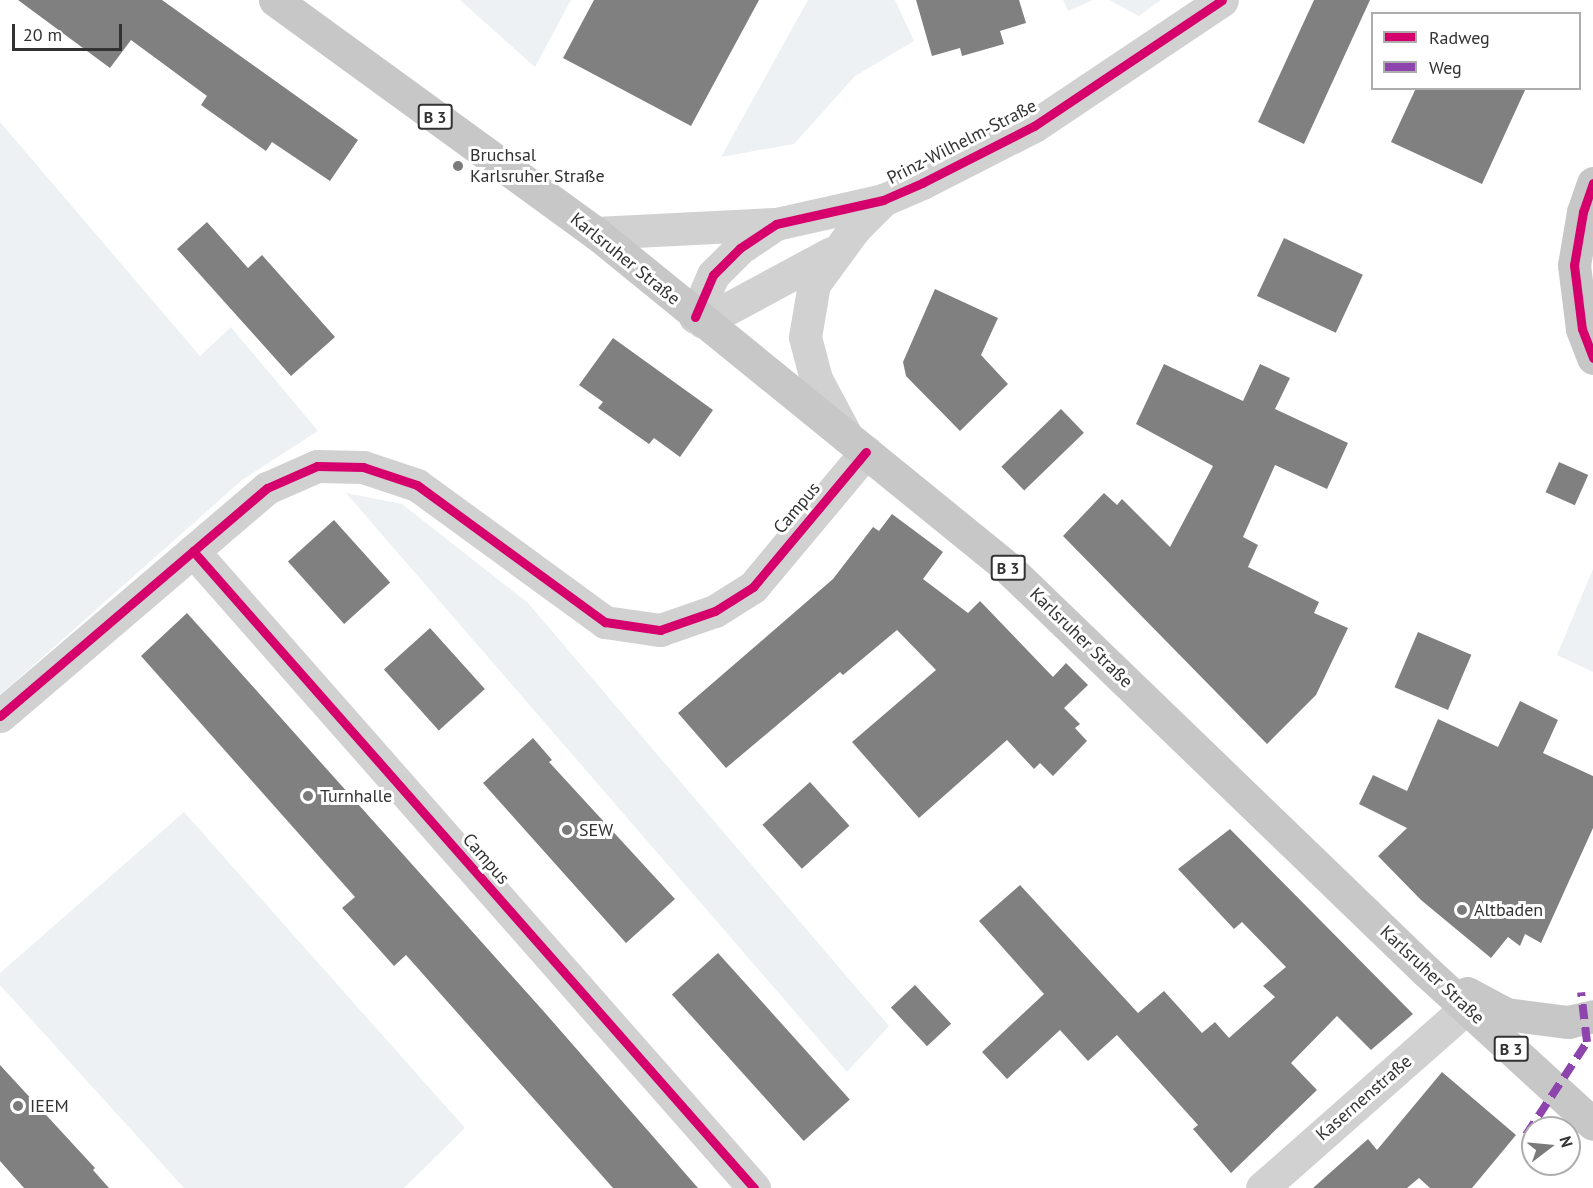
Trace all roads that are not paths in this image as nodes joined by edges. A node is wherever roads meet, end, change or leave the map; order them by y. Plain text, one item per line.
1 (275, 0) edge
2 (1222, 0) edge
3 (1593, 183) edge
4 (883, 200) junction
5 (776, 224) junction
6 (596, 234) junction
7 (841, 247) junction
8 (699, 320) junction
9 (1593, 358) edge
10 (857, 444) junction
11 (193, 551) junction
12 (0, 716) edge
13 (1426, 971) junction
14 (1466, 1008) junction
15 (1593, 1016) edge
16 (1593, 1124) edge
17 (754, 1188) edge
18 (1262, 1188) edge

1 - 6 main road, Karlsruher Straße / B 3
2 - 4 street, Prinz-Wilhelm-Straße
3 - 9 main road
4 - 5 street, Prinz-Wilhelm-Straße
4 - 7 street, Prinz-Wilhelm-Straße
5 - 6 street
5 - 8 street, Prinz-Wilhelm-Straße
6 - 8 main road, Karlsruher Straße / B 3
7 - 8 street, Prinz-Wilhelm-Straße
7 - 10 street
8 - 10 main road, Karlsruher Straße / B 3
10 - 11 street, Campus
10 - 13 main road, Karlsruher Straße / B 3
11 - 12 street, Campus
11 - 17 street, Campus
13 - 14 main road, Karlsruher Straße / B 3
13 - 15 main road
14 - 16 main road, Karlsruher Straße / B 3
14 - 18 street, Kasernenstraße

